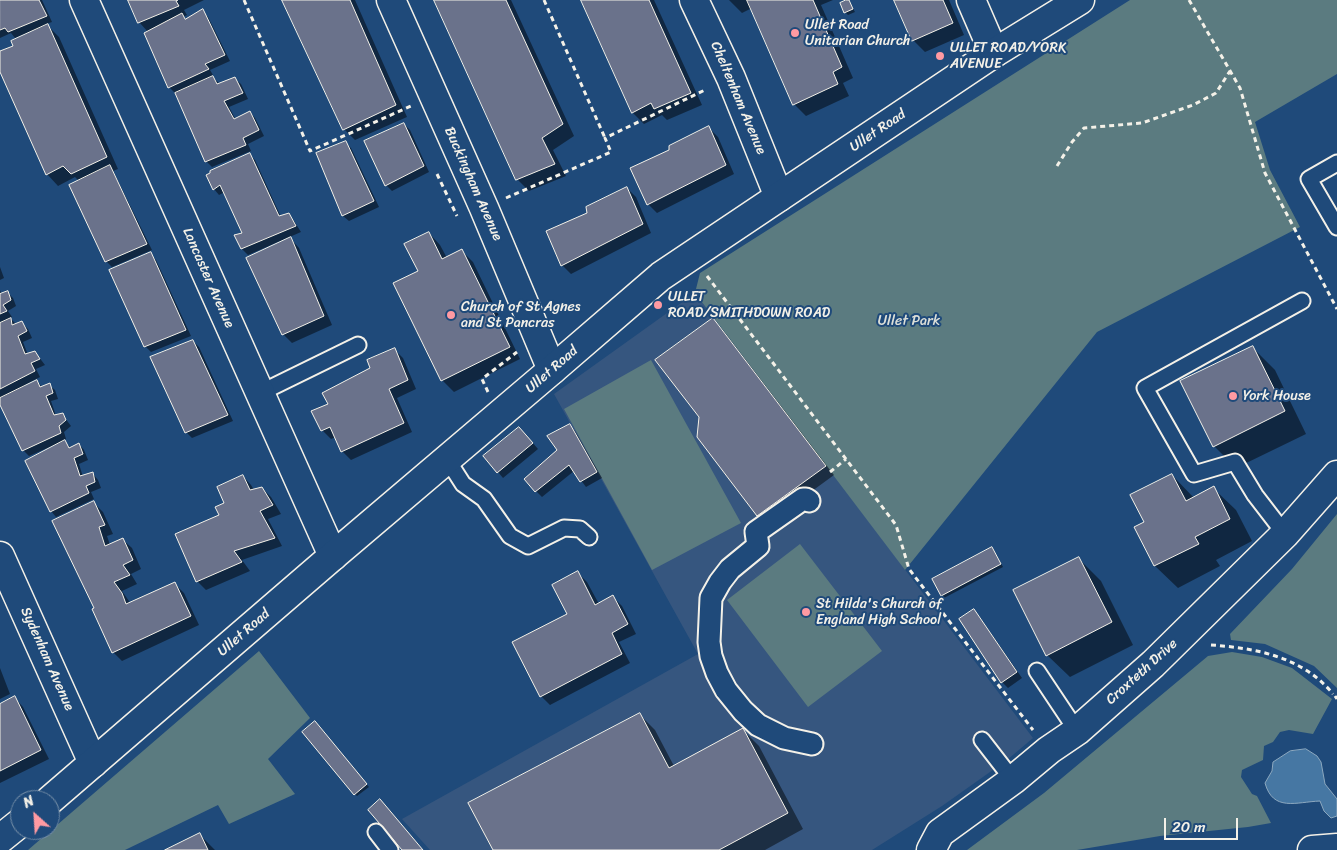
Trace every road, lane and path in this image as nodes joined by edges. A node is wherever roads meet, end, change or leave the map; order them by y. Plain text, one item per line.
1 (84, 0) edge
2 (244, 0) edge
3 (391, 0) edge
4 (544, 0) edge
5 (694, 0) edge
6 (971, 0) edge
7 (1080, 0) edge
8 (1189, 0) edge
9 (994, 53) junction
10 (1230, 71) junction
11 (730, 78) junction
12 (434, 96) junction
13 (605, 138) junction
14 (1337, 163) edge
15 (1057, 166) dead end
16 (437, 174) dead end
17 (779, 198) junction
18 (484, 208) junction
19 (457, 218) dead end
20 (1337, 226) edge
21 (691, 255) junction
22 (1302, 301) dead end
23 (1337, 309) edge
24 (358, 345) dead end
25 (520, 350) dead end
26 (552, 370) junction
27 (260, 393) junction
28 (499, 416) junction
29 (447, 459) junction
30 (846, 459) junction
31 (830, 472) dead end
32 (1337, 475) edge
33 (809, 501) dead end
34 (1286, 534) junction
35 (589, 537) dead end
36 (0, 556) edge
37 (333, 556) junction
38 (1176, 642) junction
39 (1037, 670) dead end
40 (1335, 696) edge
41 (1077, 731) junction
42 (982, 740) dead end
43 (812, 744) dead end
44 (1049, 750) junction
45 (93, 763) junction
46 (1013, 780) junction
47 (60, 793) edge
48 (10, 831) edge
49 (376, 832) dead end
50 (0, 839) edge
51 (1337, 848) edge
52 (390, 850) edge
53 (930, 850) edge
54 (1312, 850) edge

1 - 27 street, Lancaster Avenue
2 - 12 path
3 - 12 street, Buckingham Avenue
4 - 13 path
5 - 11 street, Cheltenham Avenue
6 - 9 street
7 - 9 street, Ullet Road
8 - 10 path
9 - 17 street, Ullet Road
10 - 15 path
10 - 23 path
11 - 13 path
11 - 17 street, Cheltenham Avenue
12 - 18 street, Buckingham Avenue
13 - 18 path
14 - 20 lane
16 - 19 path
17 - 21 street, Ullet Road
18 - 26 street, Buckingham Avenue
21 - 26 street, Ullet Road
21 - 30 path
22 - 34 lane
24 - 27 lane
25 - 28 path
26 - 28 street, Ullet Road
27 - 37 street, Lancaster Avenue
28 - 29 street, Ullet Road
29 - 35 lane
29 - 37 street, Ullet Road
30 - 31 path
30 - 44 path
32 - 34 street, Croxteth Drive
33 - 43 street
34 - 38 street, Croxteth Drive
36 - 45 street, Sydenham Avenue
37 - 45 street, Ullet Road
38 - 40 path
38 - 41 street, Croxteth Drive
39 - 41 lane
41 - 44 street, Croxteth Drive
42 - 46 lane
44 - 46 street, Croxteth Drive
45 - 47 street, Ullet Road
46 - 53 street, Croxteth Drive
48 - 50 street
49 - 52 lane
51 - 54 street

